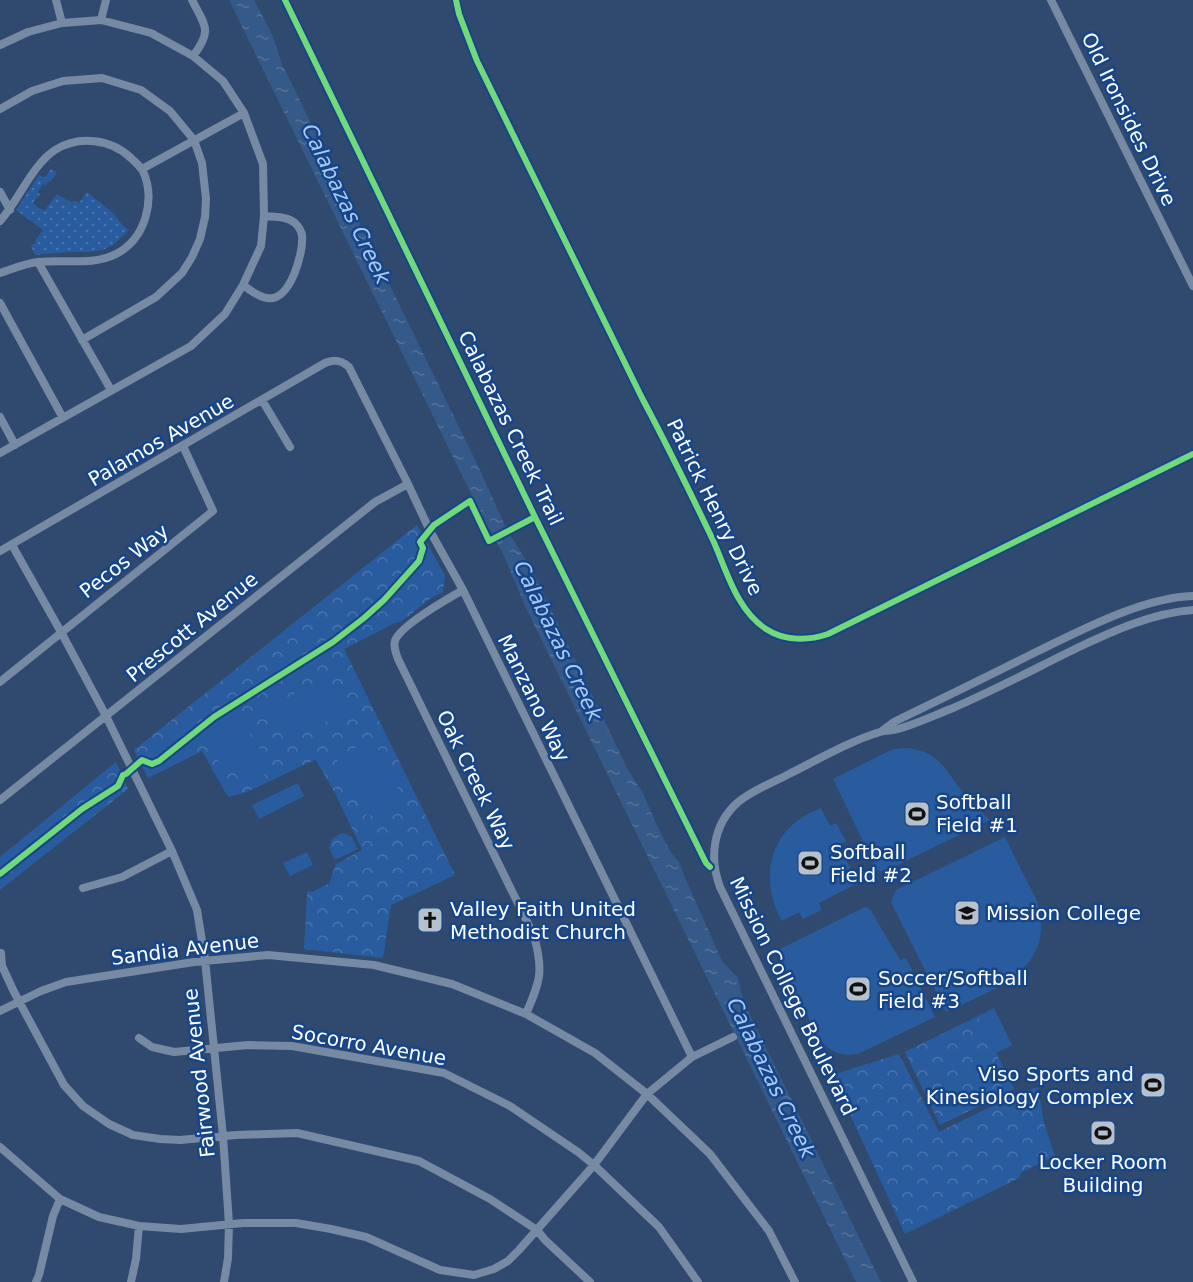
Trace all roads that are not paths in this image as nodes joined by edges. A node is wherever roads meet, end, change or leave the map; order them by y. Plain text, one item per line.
1 (56, 0) edge
2 (106, 0) edge
3 (192, 0) edge
4 (456, 0) edge
5 (1052, 0) edge
6 (101, 21) junction
7 (62, 23) junction
8 (0, 45) edge
9 (193, 56) junction
10 (0, 109) edge
11 (244, 112) junction
12 (194, 140) junction
13 (142, 169) junction
14 (0, 192) edge
15 (10, 210) junction
16 (264, 216) junction
17 (0, 221) edge
18 (38, 262) junction
19 (0, 273) edge
20 (243, 285) junction
21 (1193, 286) edge
22 (0, 303) edge
23 (82, 340) junction
24 (339, 361) joint
25 (111, 390) junction
26 (262, 400) junction
27 (0, 417) edge
28 (63, 418) junction
29 (15, 445) junction
30 (183, 446) junction
31 (290, 447) dead end
32 (0, 453) edge
33 (1193, 454) edge
34 (408, 484) junction
35 (12, 545) junction
36 (0, 551) edge
37 (463, 590) junction
38 (1193, 596) edge
39 (1193, 610) edge
40 (61, 632) junction
41 (0, 682) edge
42 (106, 716) junction
43 (881, 732) junction
44 (0, 800) edge
45 (172, 851) junction
46 (83, 888) dead end
47 (2, 953) dead end
48 (204, 960) junction
49 (19, 1001) junction
50 (0, 1011) edge
51 (526, 1014) junction
52 (733, 1037) dead end
53 (139, 1038) dead end
54 (213, 1048) junction
55 (692, 1057) junction
56 (647, 1095) junction
57 (223, 1136) junction
58 (0, 1148) edge
59 (594, 1165) junction
60 (60, 1199) junction
61 (229, 1224) junction
62 (139, 1226) junction
63 (537, 1230) junction
64 (36, 1282) edge
65 (131, 1282) edge
66 (224, 1282) edge
67 (590, 1282) edge
68 (698, 1282) edge
69 (795, 1282) edge
70 (913, 1282) edge

1 - 7 street
2 - 6 street
3 - 9 street
4 - 33 street, Patrick Henry Drive
5 - 21 street, Old Ironsides Drive
6 - 7 street
6 - 9 street
7 - 8 street
9 - 11 street
10 - 12 street
11 - 12 street
11 - 16 street
12 - 13 street
12 - 23 street
13 - 15 street
13 - 18 street
14 - 15 street
15 - 17 street
16 - 20 street
16 - 20 street
18 - 19 street
18 - 23 street
20 - 25 street
22 - 28 street
23 - 25 street
24 - 26 street, Palamos Avenue
24 - 34 street, Manzano Way
25 - 28 street
26 - 30 street, Palamos Avenue
26 - 31 street
27 - 29 street
28 - 29 street
29 - 32 street
30 - 35 street, Palamos Avenue
30 - 40 street, Pecos Way
34 - 37 street, Manzano Way
34 - 42 street, Prescott Avenue
35 - 36 street, Palamos Avenue
35 - 40 street, Fairwood Avenue
37 - 51 street, Oak Creek Way
37 - 55 street, Manzano Way
38 - 43 street, Mission College Boulevard
39 - 43 street, Mission College Boulevard
40 - 41 street, Pecos Way
40 - 42 street, Fairwood Avenue
42 - 44 street, Prescott Avenue
42 - 45 street, Fairwood Avenue
43 - 70 street, Mission College Boulevard
45 - 46 street
45 - 48 street, Fairwood Avenue
47 - 49 street
48 - 49 street, Sandia Avenue
48 - 51 street, Sandia Avenue
48 - 54 street, Fairwood Avenue
49 - 50 street, Sandia Avenue
49 - 57 street
51 - 56 street, Sandia Avenue
52 - 55 street
53 - 54 street, Socorro Avenue
54 - 57 street, Fairwood Avenue
54 - 59 street, Socorro Avenue
55 - 56 street
56 - 59 street
56 - 69 street, Sandia Avenue
57 - 61 street, Fairwood Avenue
57 - 63 street
58 - 60 street
59 - 63 street
59 - 68 street, Socorro Avenue
60 - 62 street
60 - 64 street
61 - 62 street
61 - 63 street
61 - 66 street, Fairwood Avenue
62 - 65 street
63 - 67 street

